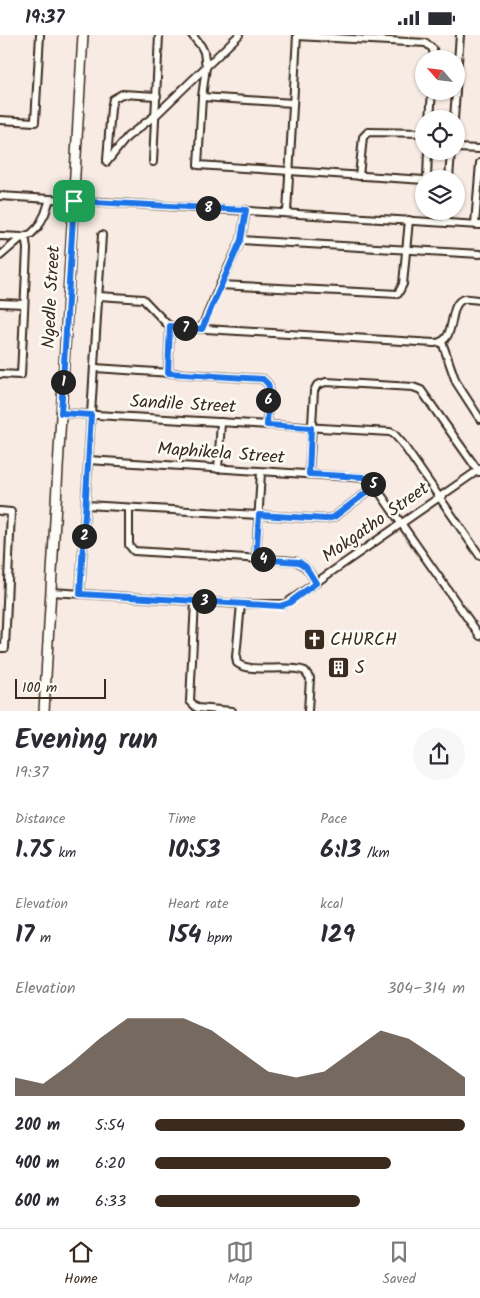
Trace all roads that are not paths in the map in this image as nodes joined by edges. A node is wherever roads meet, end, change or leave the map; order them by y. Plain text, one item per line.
1 (40, 35) edge
2 (83, 35) edge
3 (160, 35) edge
4 (192, 35) edge
5 (239, 35) edge
6 (297, 35) edge
7 (460, 35) edge
8 (389, 38) edge
9 (433, 50) edge
10 (459, 50) edge
11 (206, 67) junction
12 (156, 96) junction
13 (202, 97) junction
14 (293, 103) junction
15 (156, 114) junction
16 (0, 120) edge
17 (415, 133) edge
18 (465, 148) edge
19 (480, 149) edge
20 (153, 162) dead end
21 (480, 163) edge
22 (289, 171) junction
23 (359, 175) junction
24 (415, 178) edge
25 (0, 196) edge
26 (50, 199) junction
27 (74, 201) junction
28 (246, 210) junction
29 (287, 212) junction
30 (409, 220) junction
31 (446, 222) joint
32 (478, 224) edge
33 (102, 235) dead end
34 (0, 236) edge
35 (22, 237) junction
36 (241, 240) junction
37 (405, 250) junction
38 (480, 254) edge
39 (0, 256) edge
40 (220, 285) junction
41 (99, 296) junction
42 (480, 300) edge
43 (0, 303) edge
44 (24, 304) junction
45 (170, 326) junction
46 (202, 329) junction
47 (442, 342) junction
48 (95, 368) junction
49 (168, 373) junction
50 (0, 374) edge
51 (61, 413) junction
52 (91, 415) junction
53 (480, 419) edge
54 (221, 423) junction
55 (267, 425) junction
56 (311, 428) junction
57 (88, 460) junction
58 (218, 469) junction
59 (479, 471) edge
60 (261, 472) junction
61 (309, 474) junction
62 (375, 486) junction
63 (439, 497) junction
64 (86, 505) junction
65 (129, 508) junction
66 (0, 511) edge
67 (259, 515) junction
68 (401, 524) junction
69 (480, 555) edge
70 (256, 559) junction
71 (316, 583) junction
72 (51, 592) junction
73 (80, 594) junction
74 (195, 601) junction
75 (241, 604) junction
76 (480, 636) edge
77 (0, 648) edge
78 (44, 711) edge
79 (232, 711) edge
80 (308, 711) edge

1 - 16 street
2 - 27 street, Ngedle Street
3 - 12 street
4 - 11 street
5 - 11 street
6 - 8 street
6 - 14 street
7 - 10 street
8 - 9 street
11 - 13 street
11 - 15 street
12 - 15 street
12 - 15 street
13 - 14 street
13 - 22 street
14 - 22 street
15 - 20 street
17 - 23 street
18 - 19 street
21 - 32 street
22 - 23 street
22 - 29 street
23 - 24 street
25 - 26 street
26 - 27 street
26 - 35 street
27 - 28 street
27 - 51 street, Ngedle Street
28 - 29 street
28 - 36 street
29 - 30 street
30 - 31 street
30 - 37 street
31 - 32 street
33 - 41 street
34 - 35 street
35 - 39 street
35 - 44 street
36 - 37 street
36 - 40 street
37 - 38 street
37 - 40 street
40 - 46 street
41 - 45 street
41 - 48 street
42 - 47 street
43 - 44 street
44 - 50 street
45 - 46 street
45 - 49 street
46 - 47 street
47 - 53 street
48 - 49 street
48 - 52 street
49 - 55 street
51 - 52 street, Sandile Street
51 - 72 street, Ngedle Street
52 - 54 street, Sandile Street
52 - 57 street
54 - 55 street, Sandile Street
54 - 58 street
55 - 56 street, Sandile Street
56 - 59 street
56 - 61 street
56 - 63 street, Sandile Street
57 - 58 street, Maphikela Street
57 - 64 street
58 - 60 street, Maphikela Street
59 - 63 street, Mokgatho Street
60 - 61 street, Maphikela Street
60 - 67 street
61 - 62 street, Maphikela Street
62 - 67 street
62 - 68 street
63 - 68 street, Mokgatho Street
63 - 69 street, Sandile Street
64 - 65 street
64 - 73 street
65 - 67 street
65 - 70 street
66 - 77 street
67 - 70 street
68 - 71 street, Mokgatho Street
68 - 76 street
70 - 71 street
71 - 75 street, Mokgatho Street
72 - 73 street, Mokgatho Street
72 - 78 street, Ngedle Street
73 - 74 street, Mokgatho Street
74 - 75 street, Mokgatho Street
74 - 79 street
75 - 80 street

